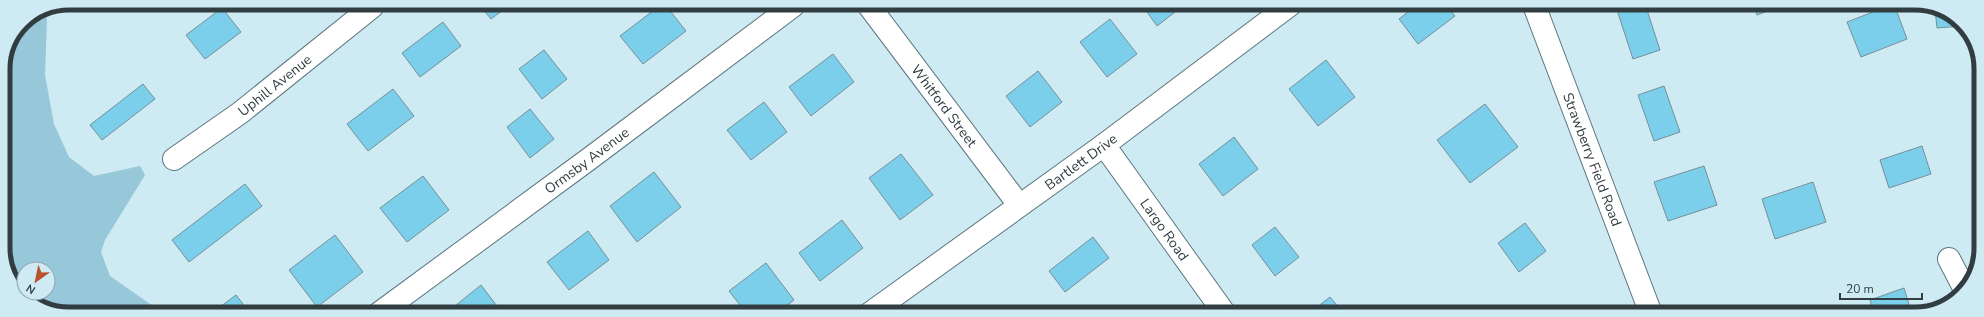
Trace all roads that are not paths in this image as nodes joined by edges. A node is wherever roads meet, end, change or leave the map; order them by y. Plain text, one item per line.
1 (368, 10) edge
2 (788, 10) edge
3 (872, 10) edge
4 (1283, 10) edge
5 (1536, 10) edge
6 (1104, 145) junction
7 (174, 159) dead end
8 (1020, 205) junction
9 (1949, 259) dead end
10 (1962, 284) edge
11 (388, 307) edge
12 (879, 307) edge
13 (1220, 307) edge
14 (1648, 307) edge

1 - 7 street, Uphill Avenue
2 - 11 street, Ormsby Avenue
3 - 8 street, Whitford Street
4 - 6 street, Bartlett Drive
5 - 14 street, Strawberry Field Road
6 - 8 street, Bartlett Drive
6 - 13 street, Largo Road
8 - 12 street, Bartlett Drive
9 - 10 street

